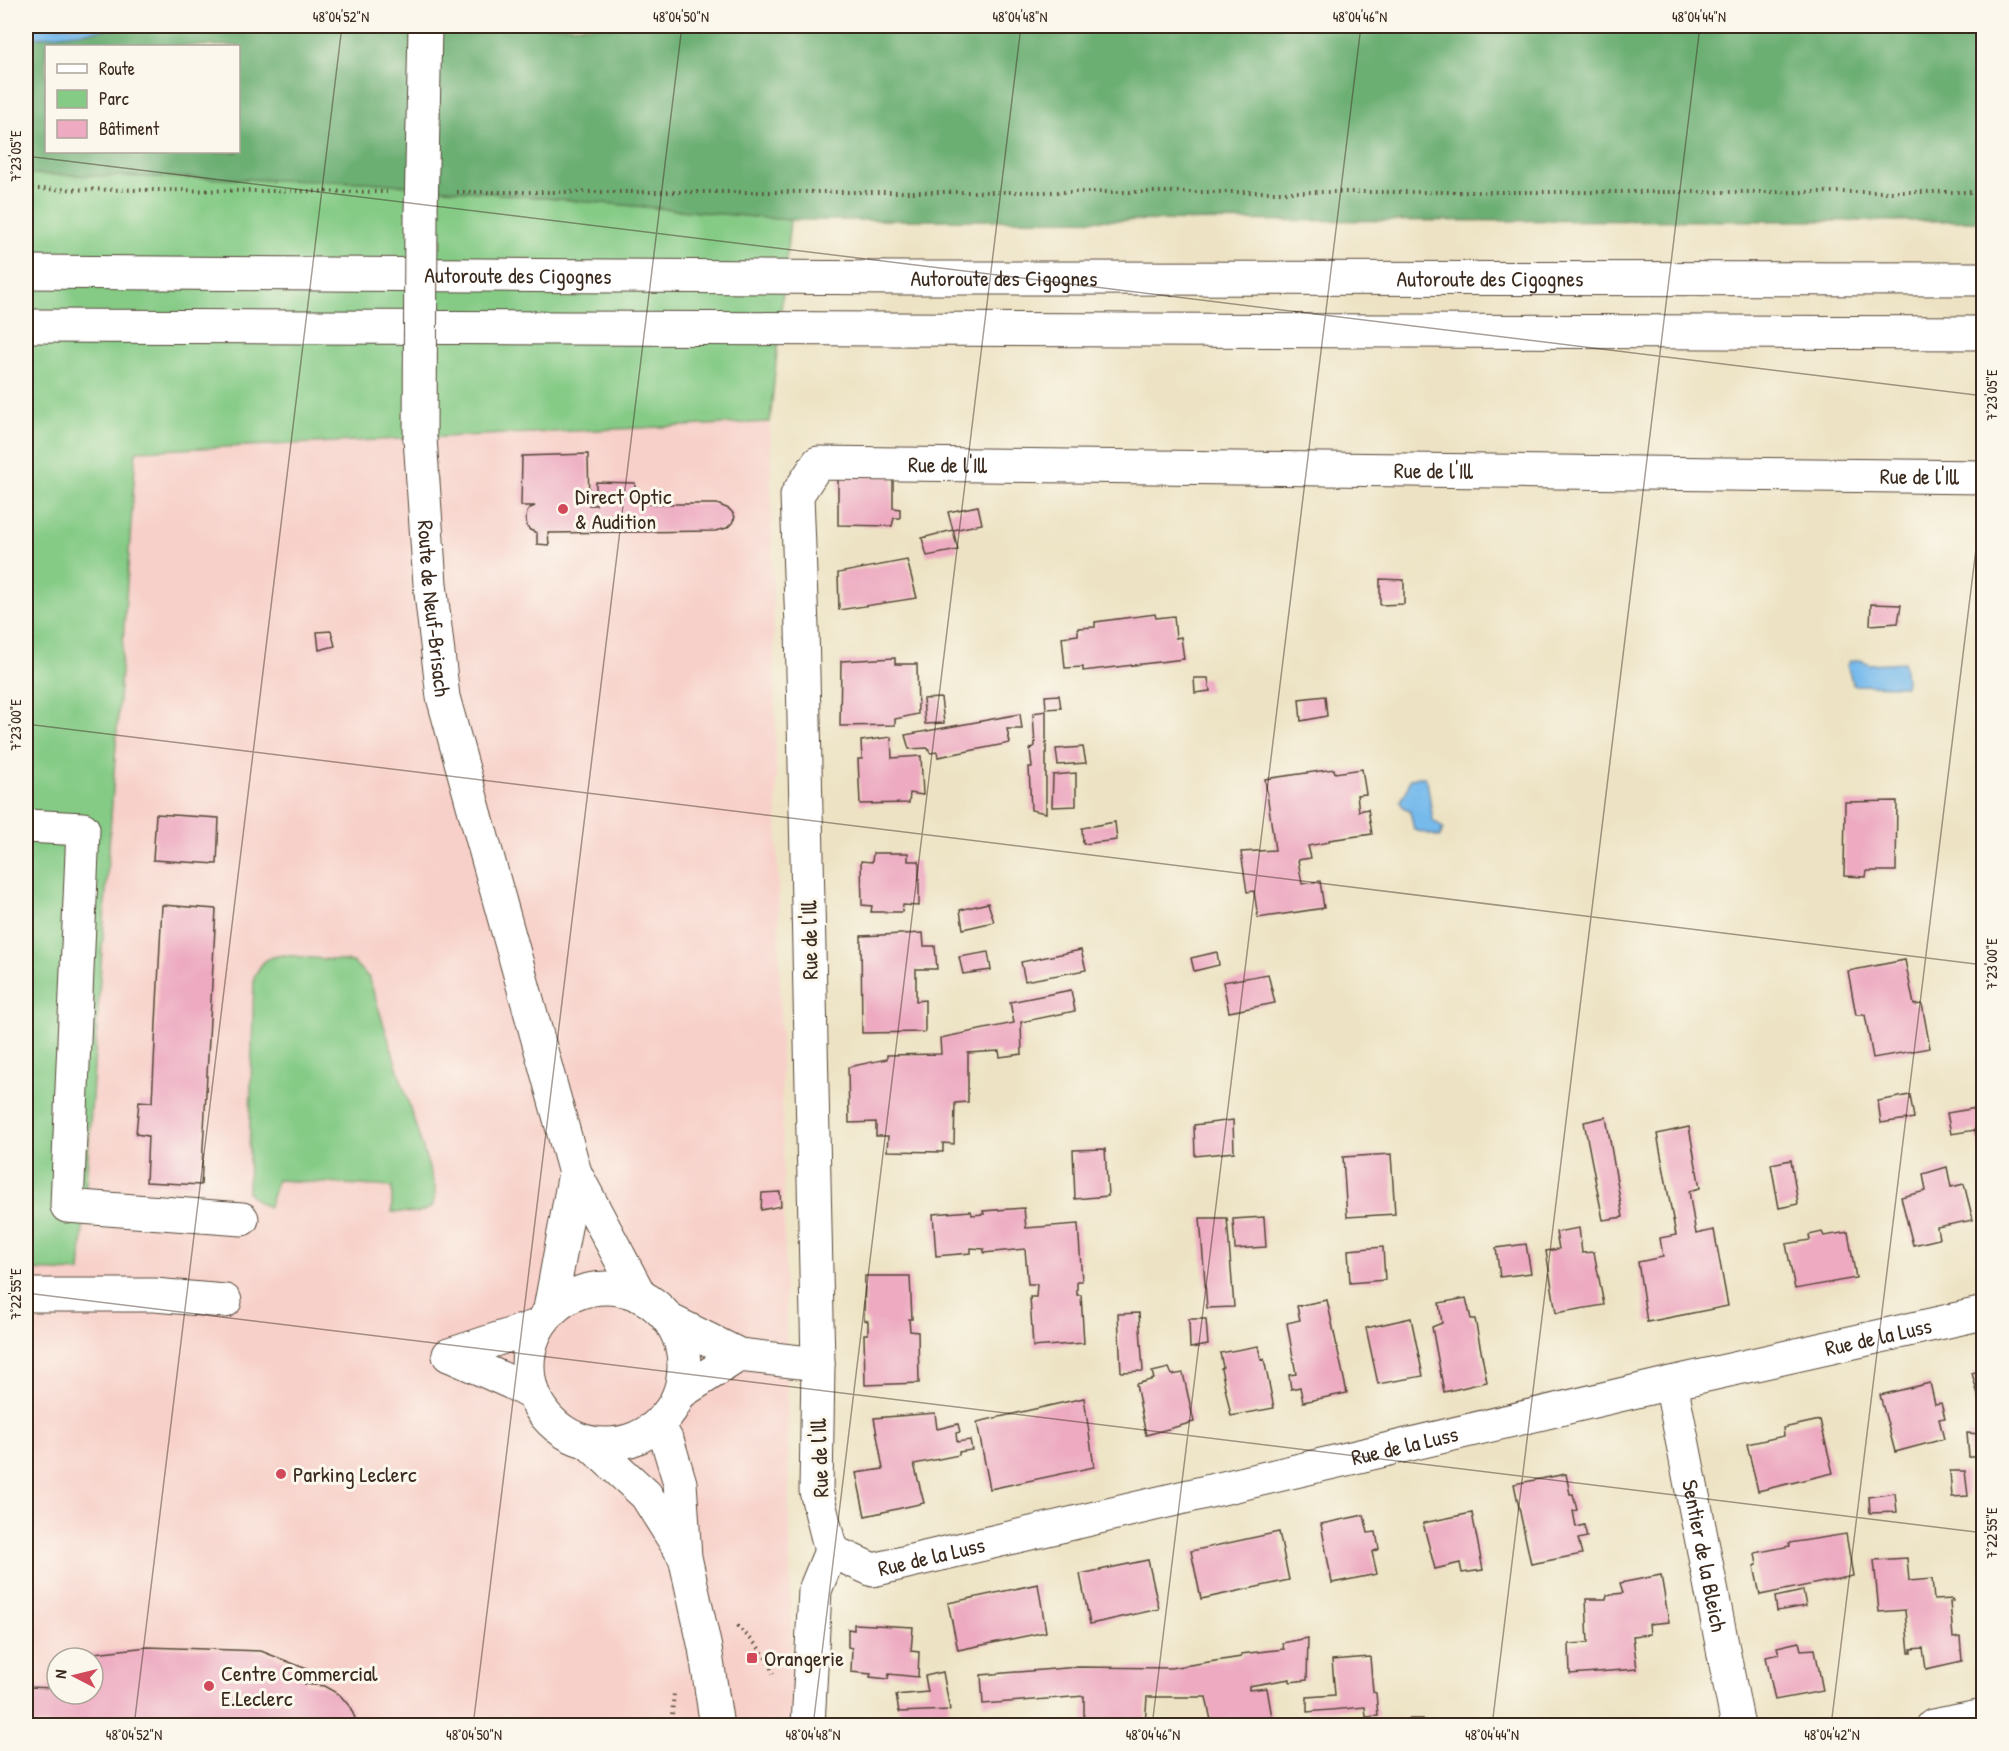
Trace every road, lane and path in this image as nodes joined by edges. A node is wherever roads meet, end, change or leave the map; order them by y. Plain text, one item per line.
1 (425, 26) edge
2 (26, 189) edge
3 (1983, 192) edge
4 (421, 203) junction
5 (26, 272) edge
6 (1983, 279) edge
7 (26, 326) edge
8 (1983, 333) edge
9 (1983, 477) edge
10 (26, 826) edge
11 (575, 1173) junction
12 (242, 1219) dead end
13 (638, 1292) junction
14 (26, 1296) edge
15 (225, 1301) dead end
16 (1983, 1313) edge
17 (544, 1317) junction
18 (673, 1322) junction
19 (740, 1355) junction
20 (818, 1364) junction
21 (1671, 1383) junction
22 (680, 1393) junction
23 (532, 1394) junction
24 (658, 1425) junction
25 (590, 1444) junction
26 (831, 1551) junction
27 (685, 1557) junction
28 (674, 1692) dead end
29 (1983, 1716) edge
30 (671, 1725) edge
31 (717, 1725) edge
32 (808, 1725) edge
33 (1738, 1725) edge
34 (1933, 1725) edge

1 - 4 main road, Route de Neuf-Brisach
2 - 4 path
3 - 4 path
4 - 11 main road, Route de Neuf-Brisach, bridge
5 - 6 main road, Autoroute des Cigognes
7 - 8 main road
9 - 20 main road, Rue de l'Ill
10 - 12 main road
11 - 13 main road, Route de Neuf-Brisach
11 - 17 main road, Route de Neuf-Brisach
13 - 17 main road
13 - 18 main road
14 - 15 main road
16 - 21 main road, Rue de la Luss
17 - 23 main road
17 - 23 main road
18 - 19 main road
18 - 22 main road
19 - 20 main road
19 - 22 main road
20 - 26 main road, Rue de l'Ill
21 - 26 main road, Rue de la Luss
21 - 33 main road, Sentier de la Bleich
22 - 24 main road
23 - 25 main road
24 - 25 main road
24 - 27 main road
25 - 27 main road
26 - 32 main road
27 - 31 main road
28 - 30 path
29 - 34 main road

